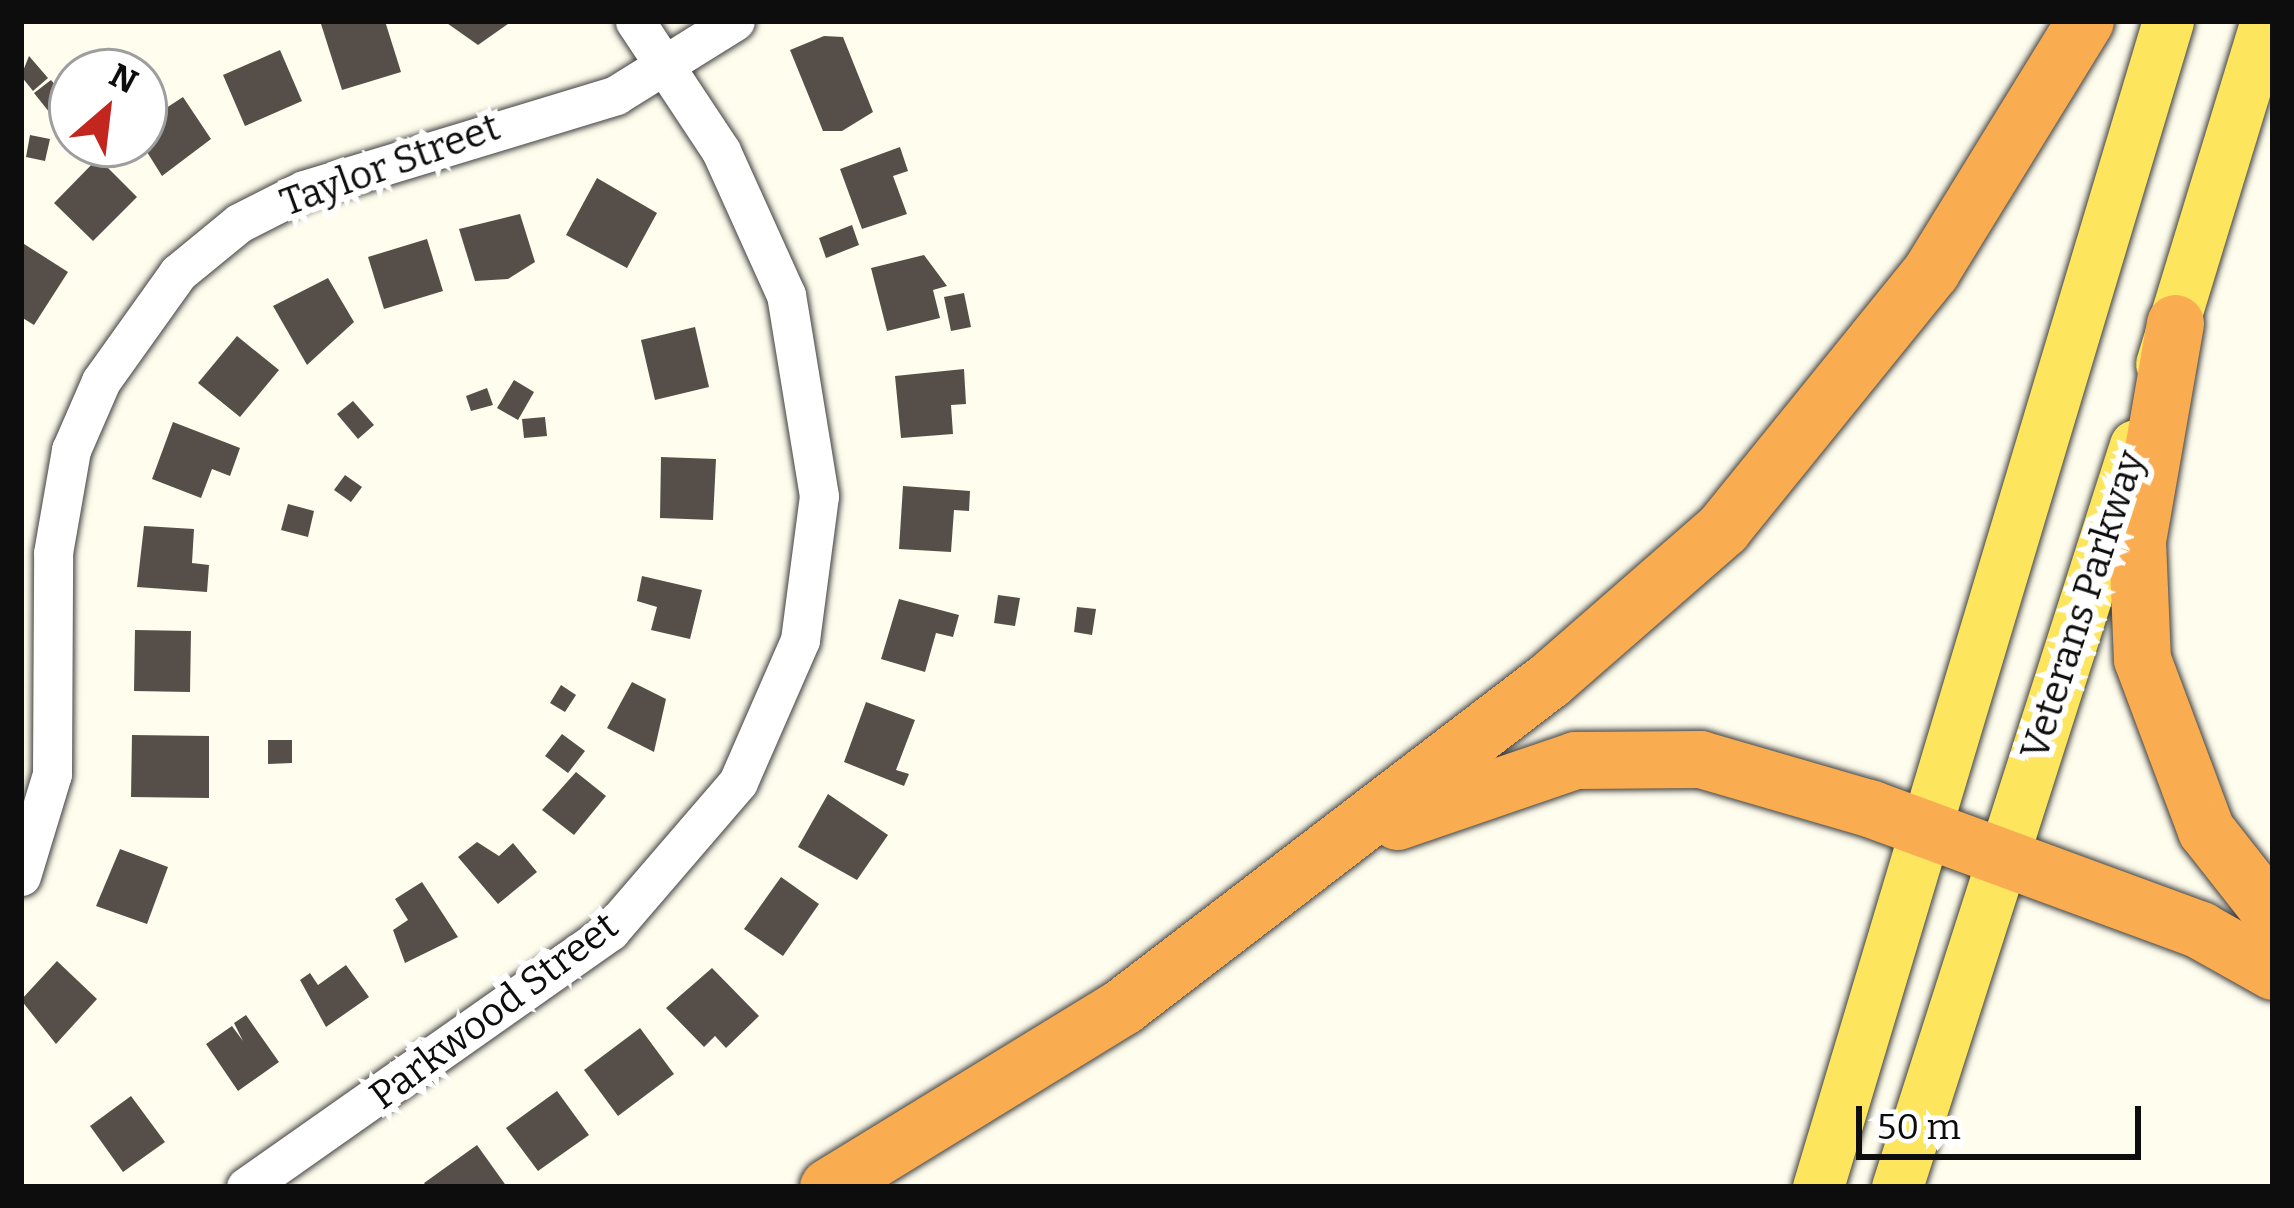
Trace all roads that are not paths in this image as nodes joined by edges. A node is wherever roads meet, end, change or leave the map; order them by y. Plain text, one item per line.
1 (635, 21) edge
2 (735, 21) edge
3 (2085, 21) edge
4 (2168, 21) edge
5 (2266, 21) edge
6 (669, 69) junction
7 (2175, 322) junction
8 (1922, 828) junction
9 (1323, 857) junction
10 (2001, 859) junction
11 (21, 876) edge
12 (2273, 915) edge
13 (2273, 971) edge
14 (246, 1187) edge
15 (828, 1187) edge
16 (1818, 1187) edge
17 (1897, 1187) edge

1 - 6 street, Parkwood Street
2 - 6 street, Taylor Street
3 - 9 highway
4 - 8 main road
5 - 7 main road, Veterans Parkway
6 - 11 street, Taylor Street
6 - 14 street, Parkwood Street
7 - 10 main road, Veterans Parkway
7 - 12 highway
8 - 9 highway
8 - 10 highway
8 - 16 main road
9 - 15 highway
10 - 13 highway
10 - 17 main road, Veterans Parkway

